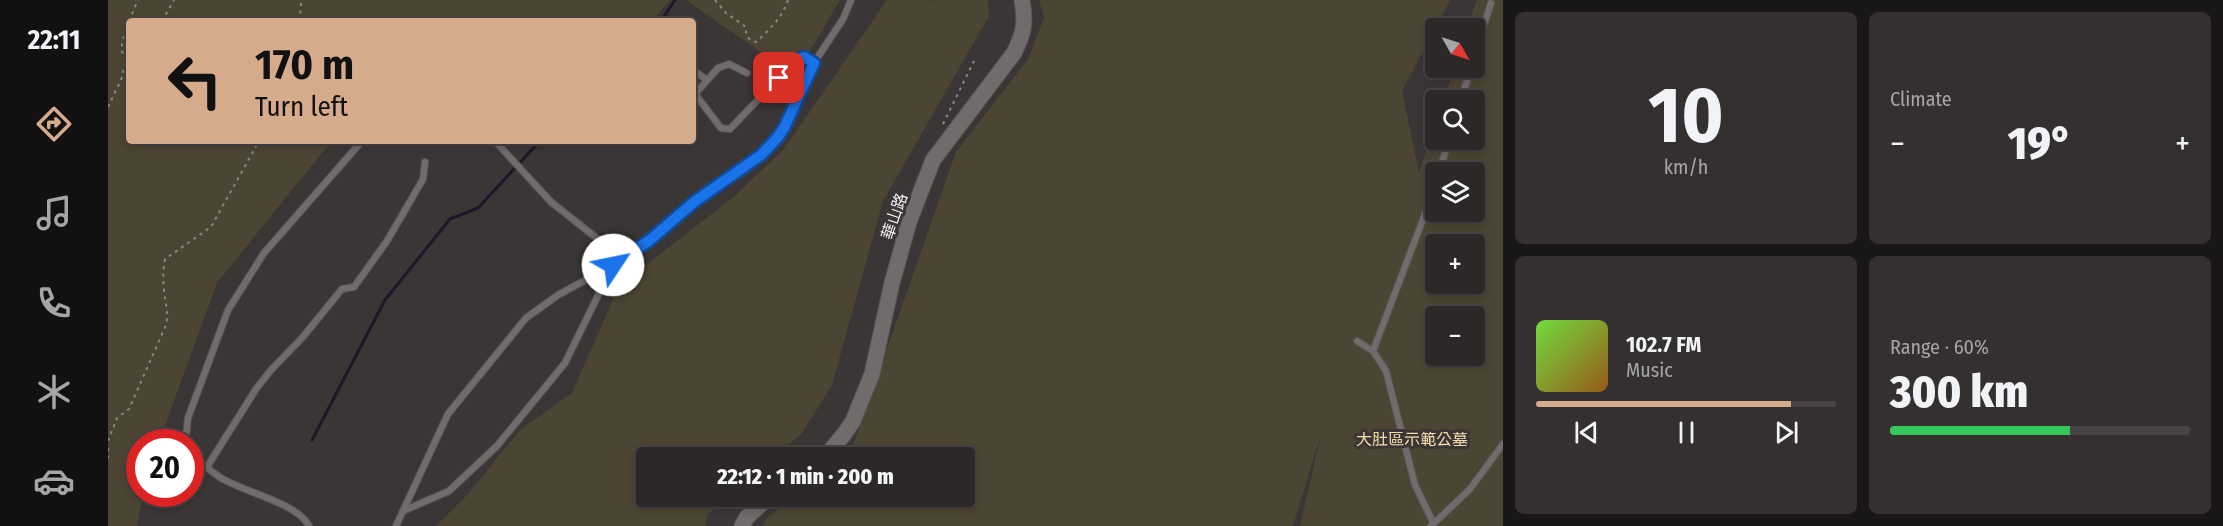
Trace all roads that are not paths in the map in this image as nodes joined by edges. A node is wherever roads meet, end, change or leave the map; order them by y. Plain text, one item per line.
1 (851, 0) edge
2 (1022, 0) edge
3 (1491, 3) dead end
4 (1485, 22) edge
5 (814, 63) junction
6 (696, 72) edge
7 (747, 73) dead end
8 (707, 80) junction
9 (696, 93) edge
10 (696, 95) edge
11 (359, 144) edge
12 (498, 144) edge
13 (425, 162) dead end
14 (1425, 213) edge
15 (613, 265) junction
16 (1357, 341) dead end
17 (1373, 351) junction
18 (187, 429) edge
19 (1503, 444) edge
20 (833, 447) edge
21 (204, 464) edge
22 (207, 467) junction
23 (758, 507) edge
24 (402, 511) junction
25 (1432, 524) edge
26 (309, 526) edge
27 (396, 526) edge
28 (742, 526) edge

1 - 5 lane
2 - 20 street, 華山路
3 - 4 lane
5 - 10 lane
5 - 15 lane
6 - 8 lane
7 - 8 lane
8 - 9 lane
11 - 18 lane
12 - 15 lane
13 - 22 lane
14 - 17 lane
15 - 24 lane
15 - 24 lane
16 - 17 lane
17 - 25 lane
19 - 25 lane
21 - 22 lane
22 - 26 lane
23 - 28 street
24 - 27 lane

